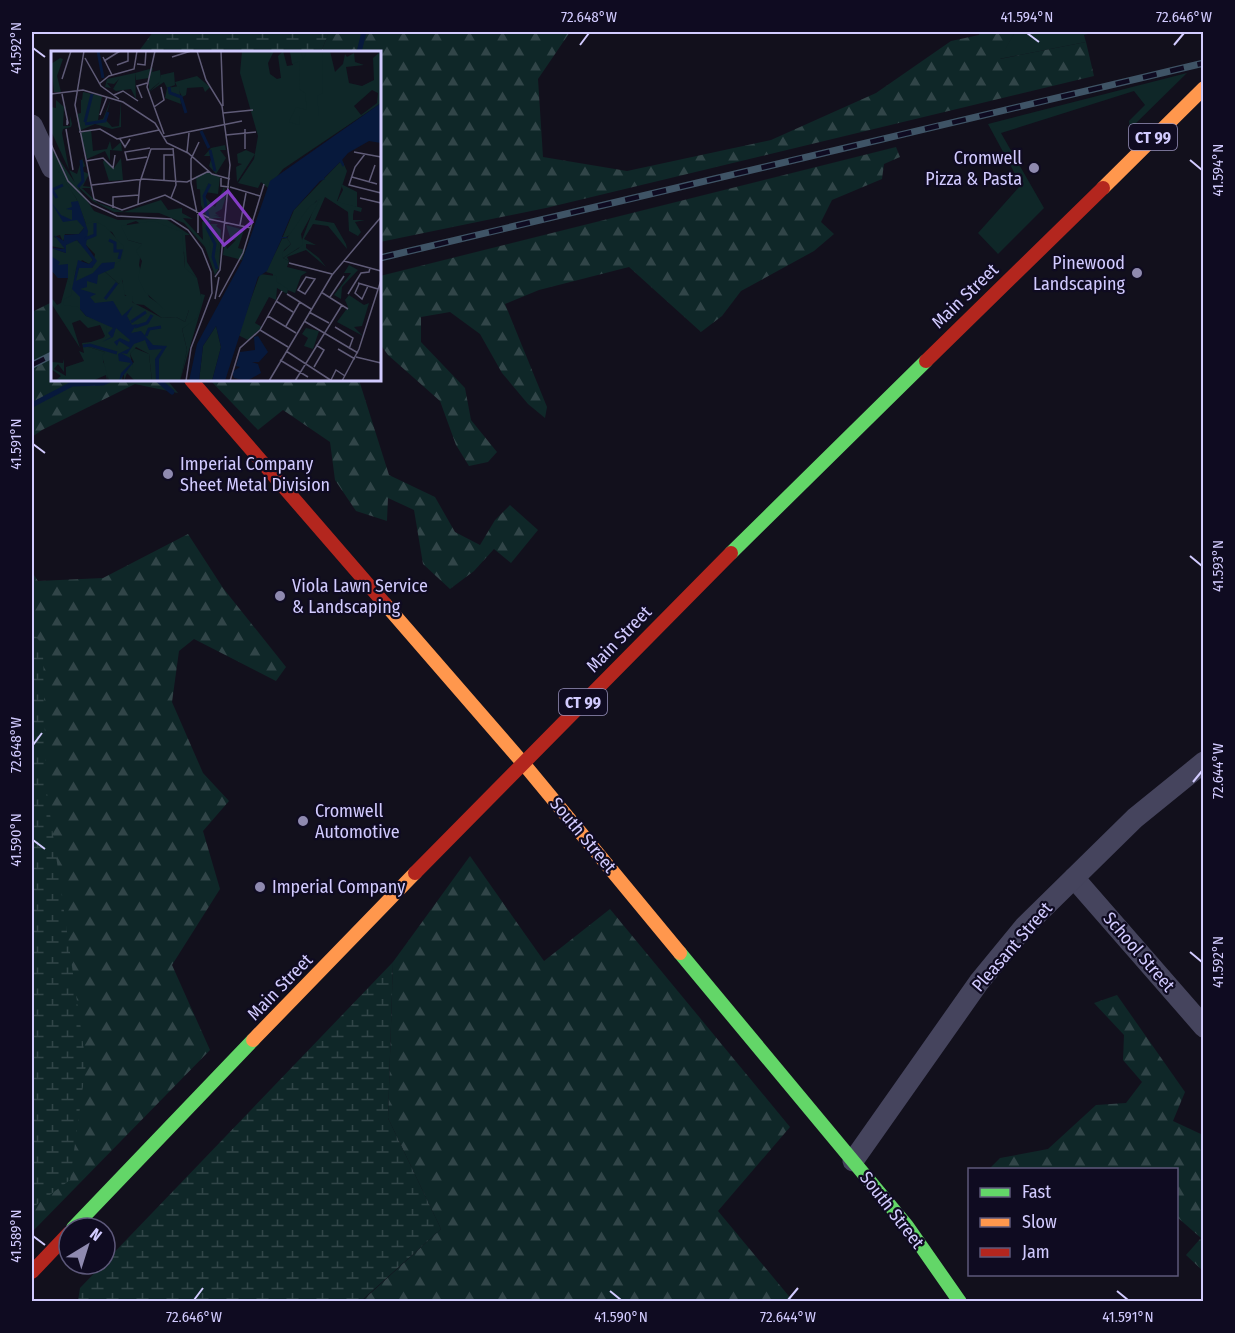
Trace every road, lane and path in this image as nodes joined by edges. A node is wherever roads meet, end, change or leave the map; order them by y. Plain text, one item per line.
1 (1203, 88) edge
2 (32, 125) edge
3 (51, 166) edge
4 (193, 381) edge
5 (1203, 762) edge
6 (523, 763) junction
7 (1074, 878) junction
8 (1203, 1027) edge
9 (853, 1161) junction
10 (85, 1216) edge
11 (57, 1246) edge
12 (32, 1272) edge
13 (960, 1302) edge

1 - 6 main road, Main Street / CT 99
2 - 3 street
4 - 6 main road, South Street
5 - 7 street, Pleasant Street
6 - 9 main road, South Street
6 - 10 main road, Main Street / CT 99
7 - 8 street, School Street
7 - 9 street, Pleasant Street
9 - 13 main road, South Street
11 - 12 main road

